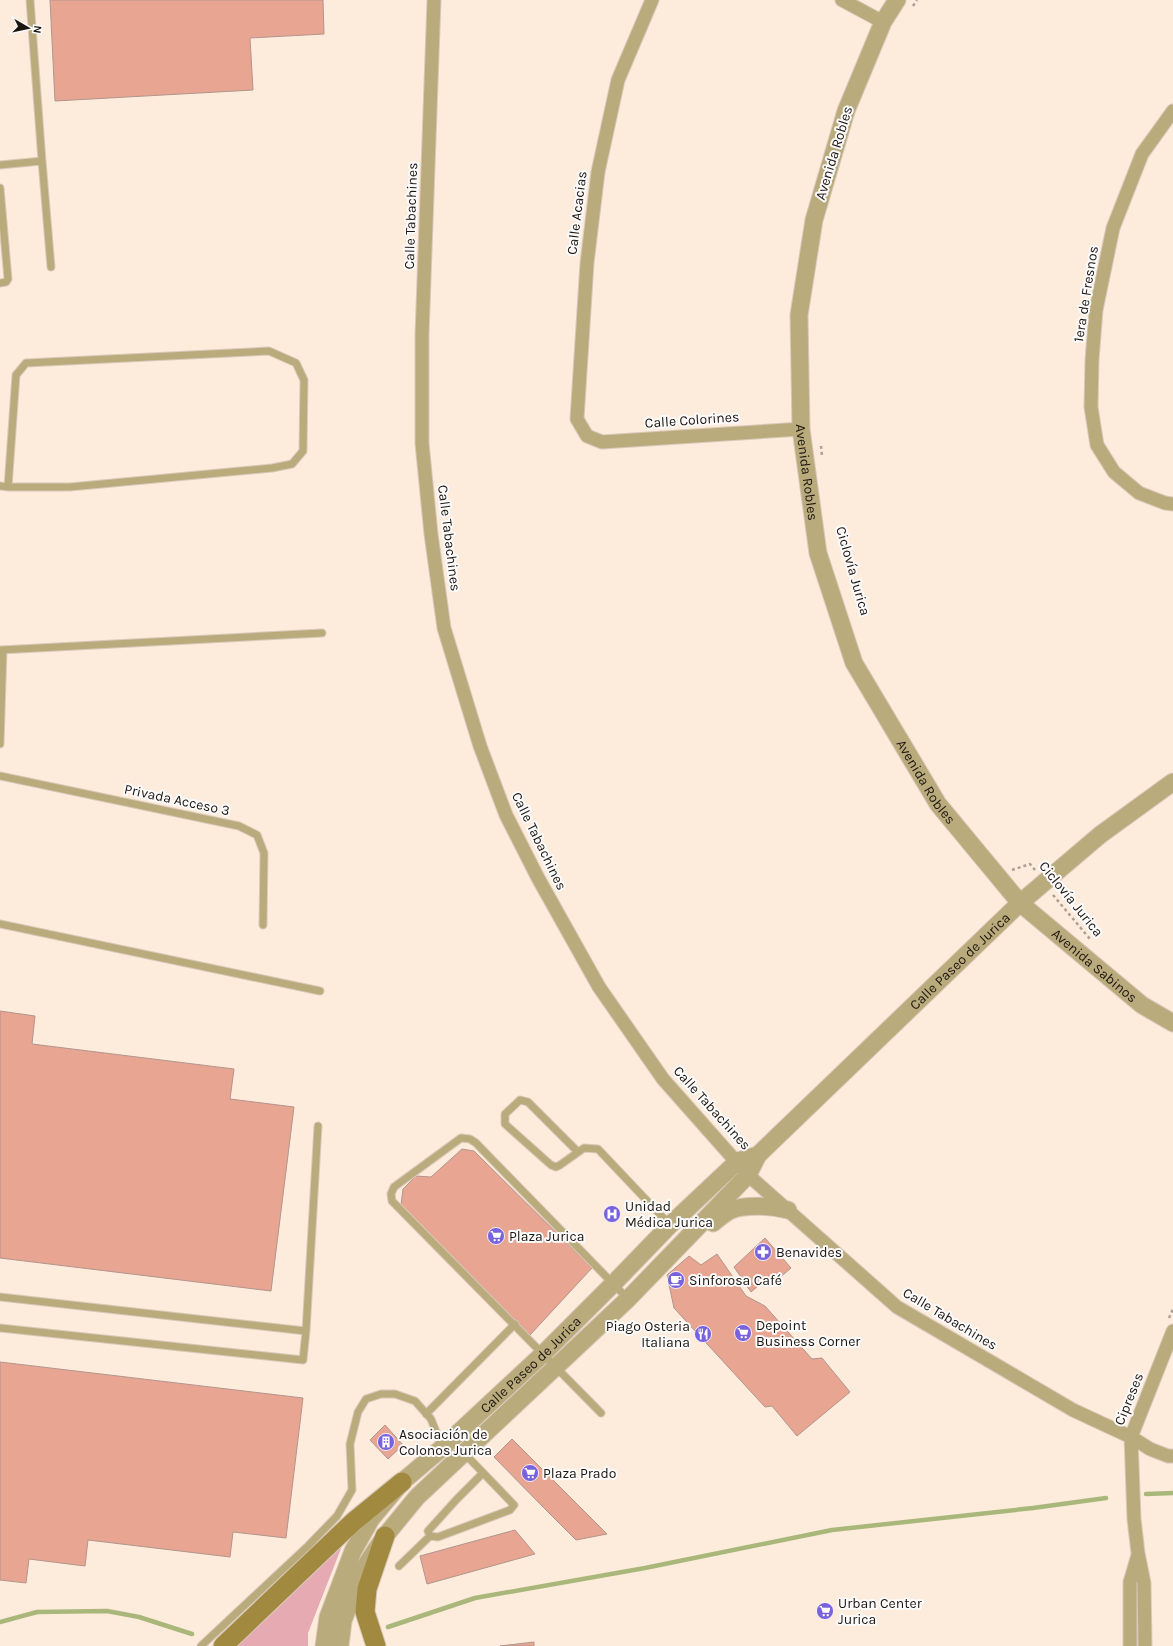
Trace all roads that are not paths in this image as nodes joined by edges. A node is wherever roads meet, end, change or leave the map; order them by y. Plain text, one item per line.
1 (30, 0) edge
2 (434, 0) edge
3 (652, 0) edge
4 (842, 0) edge
5 (896, 0) edge
6 (883, 22) junction
7 (1173, 111) edge
8 (42, 161) junction
9 (0, 165) edge
10 (0, 188) edge
11 (51, 267) dead end
12 (0, 283) edge
13 (801, 429) junction
14 (587, 436) joint
15 (0, 486) edge
16 (8, 487) junction
17 (1173, 504) edge
18 (322, 633) dead end
19 (1, 650) edge
20 (0, 744) edge
21 (0, 776) edge
22 (1173, 782) edge
23 (1020, 903) junction
24 (0, 924) edge
25 (263, 925) dead end
26 (320, 991) dead end
27 (1173, 1023) edge
28 (318, 1126) dead end
29 (578, 1152) junction
30 (758, 1155) junction
31 (738, 1161) junction
32 (748, 1174) junction
33 (788, 1210) junction
34 (670, 1225) junction
35 (675, 1249) junction
36 (614, 1283) junction
37 (0, 1296) edge
38 (628, 1299) junction
39 (515, 1324) junction
40 (0, 1328) edge
41 (306, 1331) junction
42 (1173, 1331) edge
43 (544, 1354) junction
44 (556, 1366) junction
45 (601, 1413) dead end
46 (426, 1414) junction
47 (1131, 1437) junction
48 (442, 1448) junction
49 (464, 1452) junction
50 (1173, 1456) edge
51 (483, 1473) junction
52 (402, 1482) junction
53 (385, 1536) junction
54 (430, 1536) junction
55 (1138, 1553) junction
56 (399, 1566) dead end
57 (335, 1619) junction
58 (229, 1641) edge
59 (201, 1646) edge
60 (324, 1646) edge
61 (340, 1646) edge
62 (376, 1646) edge
63 (1130, 1646) edge
64 (1145, 1646) edge

1 - 8 lane
2 - 31 street, Calle Tabachines
3 - 14 street, Calle Acacias
4 - 6 street
5 - 6 street, Avenida Robles
6 - 13 street, Avenida Robles
7 - 17 street, 1era de Fresnos
8 - 9 lane
8 - 11 lane
10 - 12 lane
13 - 14 street, Calle Colorines
13 - 23 street, Avenida Robles
15 - 16 lane
16 - 16 lane
18 - 19 lane
19 - 20 lane
21 - 25 lane, Privada Acceso 3
22 - 23 street, Calle Paseo de Jurica
23 - 27 street, Avenida Sabinos
23 - 30 street, Calle Paseo de Jurica
24 - 26 lane
28 - 41 lane
29 - 29 lane
29 - 34 lane
30 - 31 street, Calle Paseo de Jurica
30 - 32 street, Calle Paseo de Jurica
31 - 32 street, Calle Tabachines
31 - 34 street, Calle Paseo de Jurica
32 - 33 street, Calle Tabachines
32 - 35 street, Calle Paseo de Jurica
33 - 35 street
33 - 47 street, Calle Tabachines
34 - 36 street, Calle Paseo de Jurica
35 - 38 street, Calle Paseo de Jurica
36 - 38 lane
36 - 39 lane
36 - 43 street, Calle Paseo de Jurica
37 - 41 lane
38 - 44 street, Calle Paseo de Jurica
39 - 43 lane
39 - 46 lane
40 - 41 lane
42 - 47 street, Cipreses
43 - 44 lane
43 - 48 street, Calle Paseo de Jurica
44 - 45 lane
44 - 49 street, Calle Paseo de Jurica
46 - 48 lane
46 - 59 lane
47 - 50 street, Calle Tabachines
47 - 55 street, Cipreses
48 - 52 street, Calle Paseo de Jurica
49 - 51 lane
49 - 53 street, Calle Paseo de Jurica
51 - 54 lane
51 - 54 lane
52 - 57 street, Calle Paseo de Jurica
52 - 58 main road
53 - 57 street, Calle Paseo de Jurica
53 - 62 main road
54 - 56 lane
55 - 63 street, Cipreses
55 - 64 street, Cipreses
57 - 60 street, Calle Paseo de Jurica
57 - 61 street, Calle Paseo de Jurica

